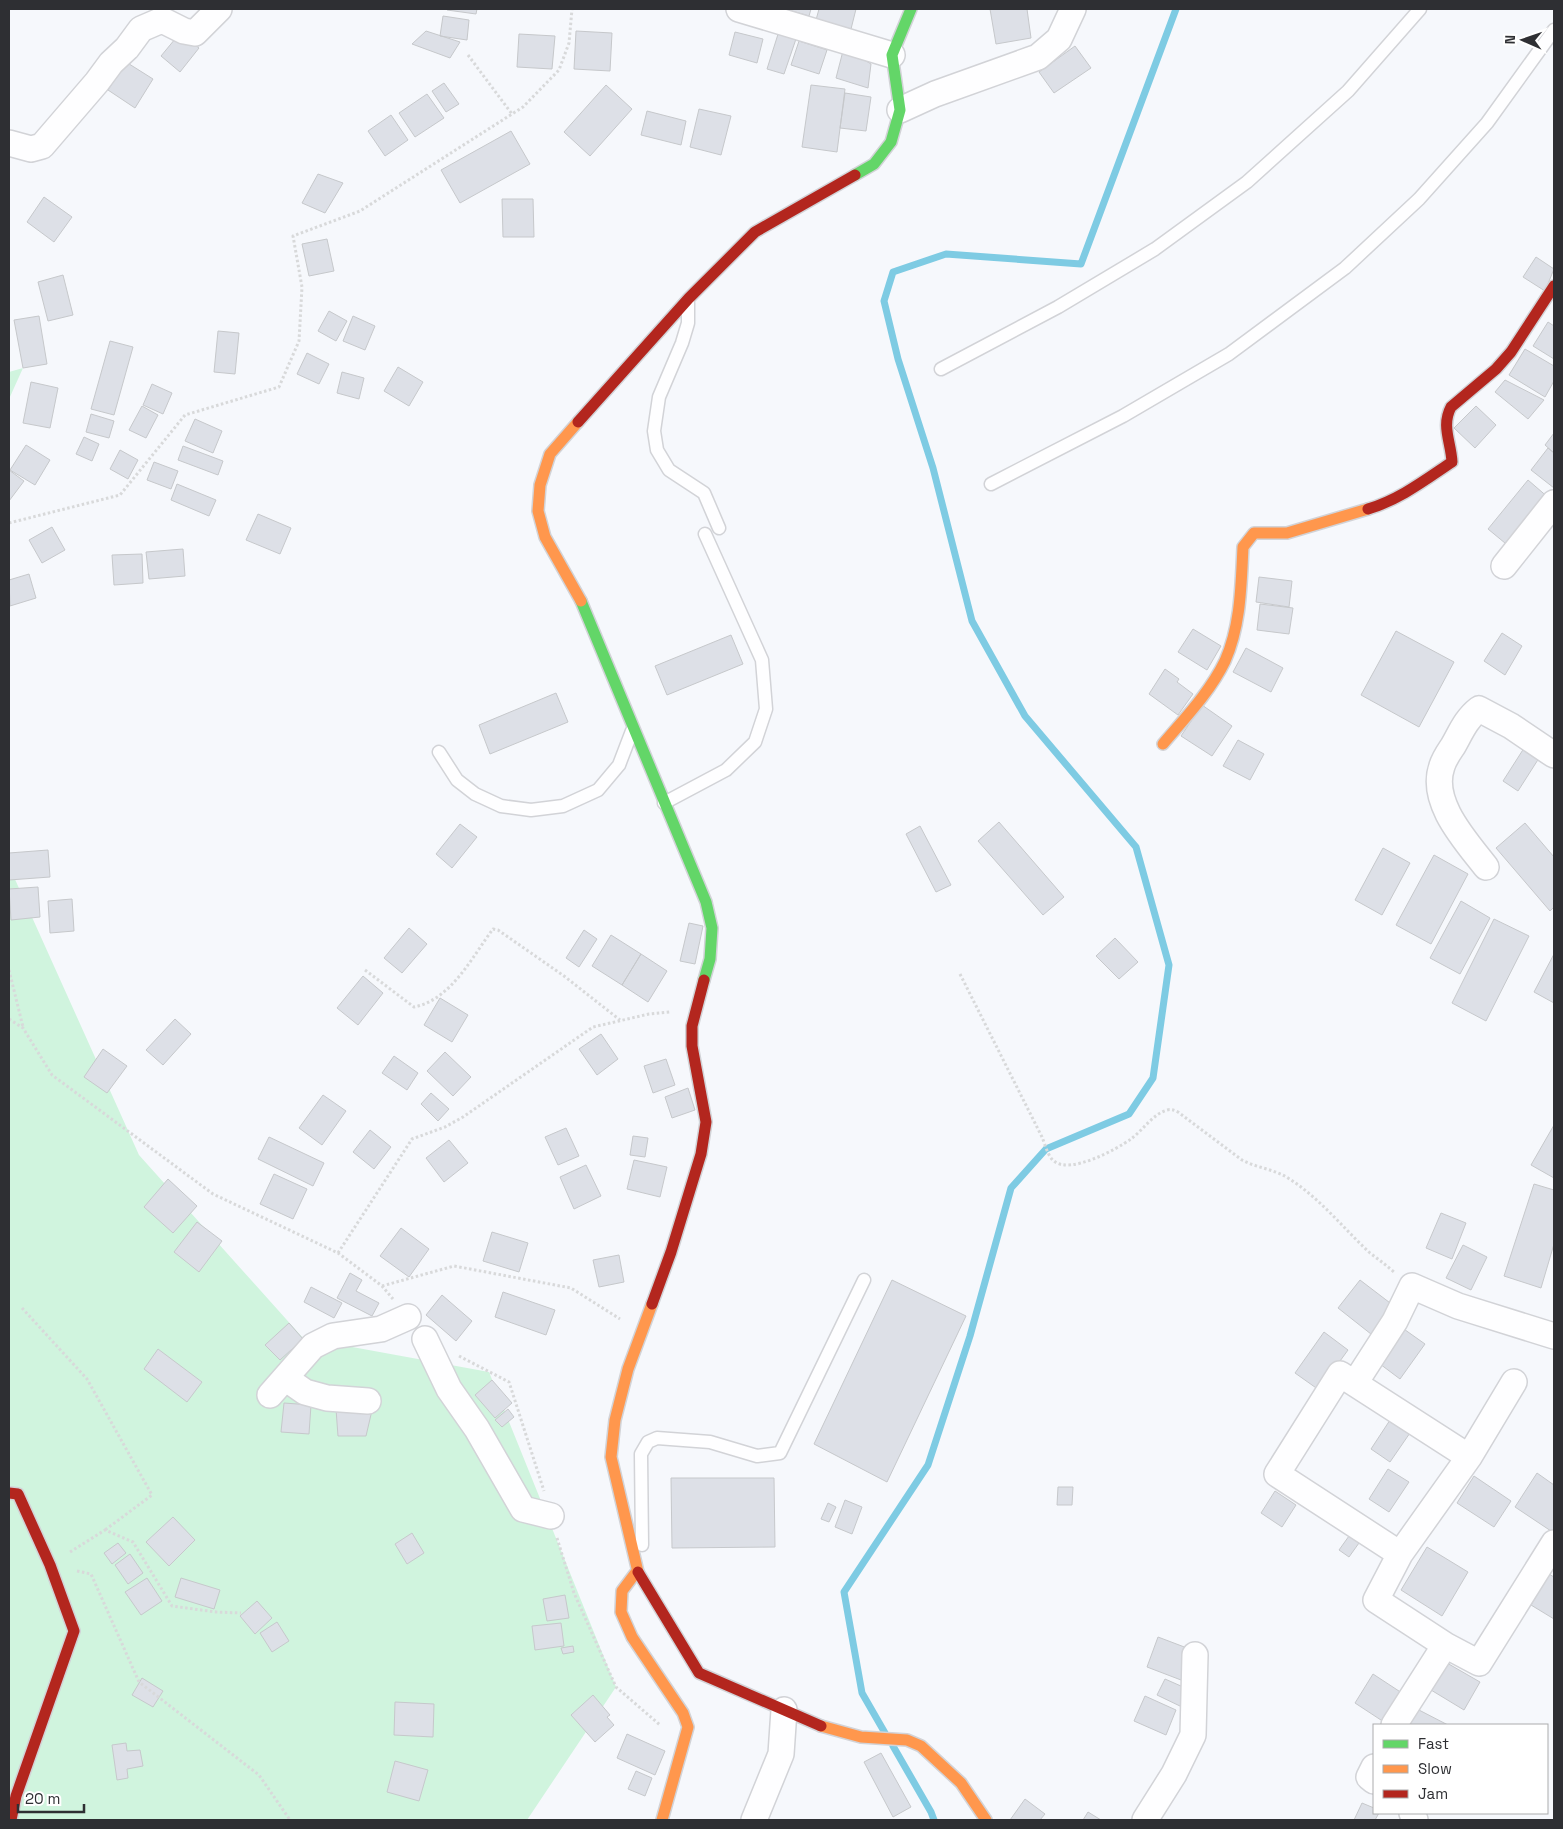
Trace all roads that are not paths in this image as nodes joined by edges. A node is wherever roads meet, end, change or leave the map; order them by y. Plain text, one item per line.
1 (219, 9) edge
2 (739, 9) edge
3 (911, 9) edge
4 (1074, 9) edge
5 (1420, 9) edge
6 (1554, 30) edge
7 (892, 55) junction
8 (900, 110) junction
9 (9, 144) edge
10 (1554, 286) edge
11 (689, 298) junction
12 (941, 369) dead end
13 (991, 484) dead end
14 (1554, 504) edge
15 (719, 528) dead end
16 (705, 534) dead end
17 (1504, 566) dead end
18 (633, 729) junction
19 (1163, 744) dead end
20 (439, 752) dead end
21 (1554, 756) edge
22 (664, 803) junction
23 (1486, 867) dead end
24 (864, 1280) dead end
25 (408, 1317) dead end
26 (1554, 1336) edge
27 (425, 1339) dead end
28 (1514, 1382) dead end
29 (1355, 1383) junction
30 (368, 1401) dead end
31 (1470, 1457) junction
32 (9, 1493) edge
33 (551, 1516) dead end
34 (1554, 1543) edge
35 (1400, 1554) junction
36 (637, 1571) junction
37 (1445, 1644) junction
38 (1195, 1655) dead end
39 (784, 1710) junction
40 (1395, 1724) edge
41 (1373, 1768) edge
42 (1373, 1779) edge
43 (11, 1820) edge
44 (662, 1820) edge
45 (754, 1820) edge
46 (986, 1820) edge
47 (1144, 1820) edge

1 - 9 street
2 - 7 street
3 - 7 street
4 - 8 street
5 - 12 lane
6 - 13 lane
7 - 8 street
8 - 11 street
10 - 19 street
11 - 15 lane
11 - 18 street
14 - 17 street
16 - 22 lane
18 - 20 lane
18 - 22 street
21 - 23 street
22 - 36 street
24 - 36 lane
25 - 30 street
26 - 29 street
27 - 33 street
28 - 31 street
29 - 31 street
29 - 35 street
31 - 35 street
32 - 43 street
34 - 37 street
35 - 37 street
36 - 39 street
36 - 44 street
37 - 40 street
38 - 47 street
39 - 45 street
39 - 46 street
41 - 42 street

